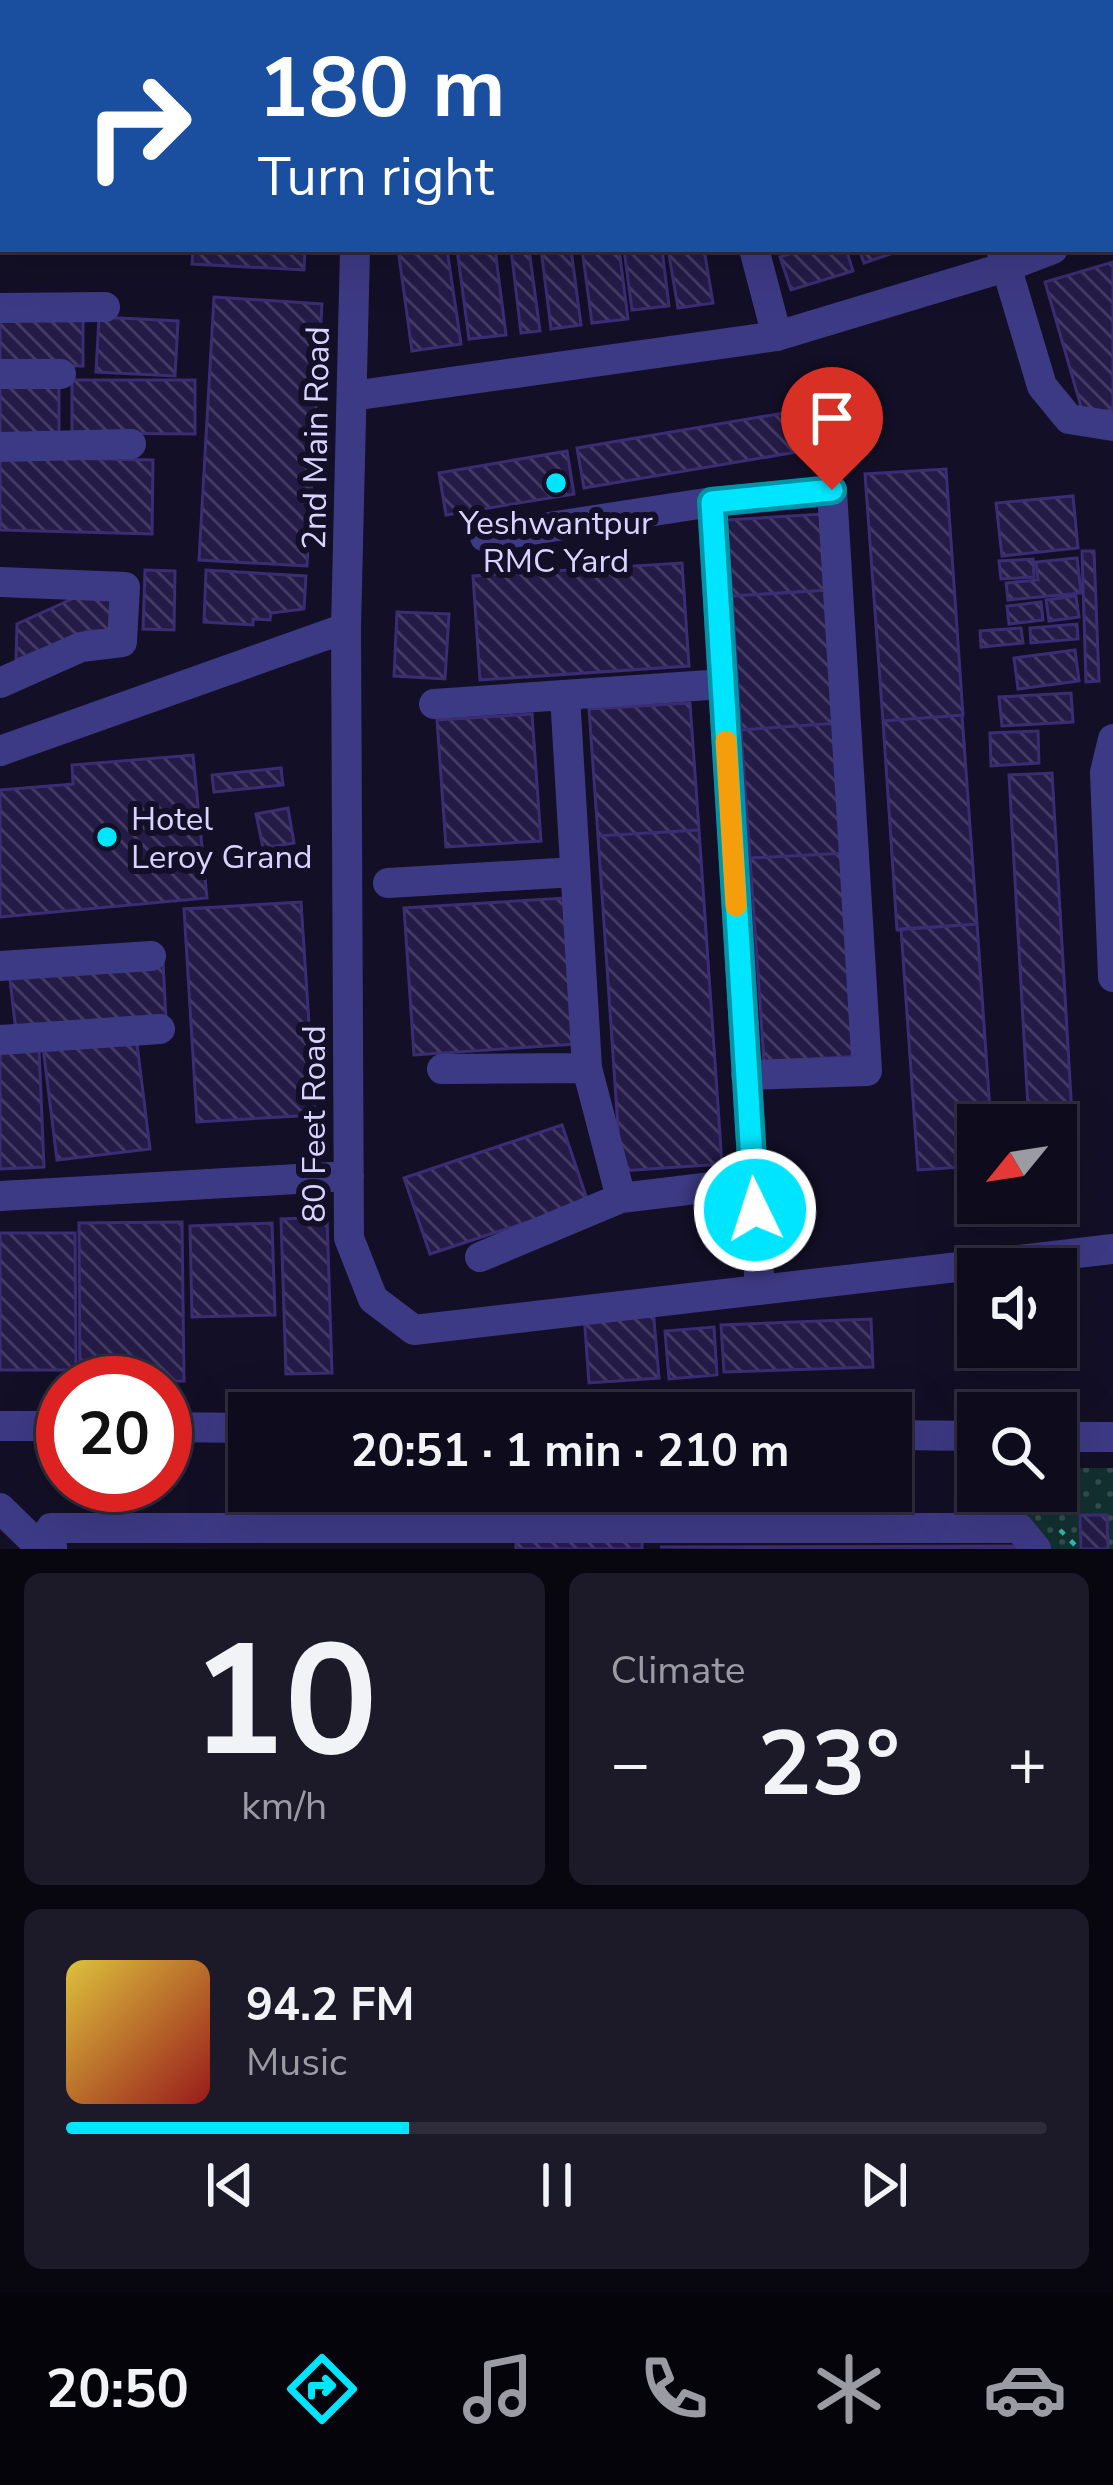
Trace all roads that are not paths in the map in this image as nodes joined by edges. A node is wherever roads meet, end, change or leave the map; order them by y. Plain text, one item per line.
1 (355, 252) edge
2 (755, 252) edge
3 (1036, 252) edge
4 (1003, 258) edge
5 (105, 307) dead end
6 (0, 308) edge
7 (777, 336) junction
8 (0, 374) edge
9 (61, 374) dead end
10 (352, 396) junction
11 (1113, 426) edge
12 (131, 444) dead end
13 (0, 447) edge
14 (712, 502) junction
15 (484, 536) dead end
16 (0, 582) edge
17 (346, 628) junction
18 (0, 683) edge
19 (723, 684) junction
20 (565, 695) junction
21 (434, 704) dead end
22 (1113, 739) edge
23 (0, 751) edge
24 (575, 872) junction
25 (388, 883) dead end
26 (151, 956) dead end
27 (0, 966) edge
28 (1113, 977) edge
29 (160, 1029) dead end
30 (0, 1040) edge
31 (587, 1068) junction
32 (442, 1069) dead end
33 (746, 1075) junction
34 (349, 1176) junction
35 (753, 1182) junction
36 (0, 1196) edge
37 (621, 1198) junction
38 (1113, 1249) edge
39 (480, 1257) dead end
40 (760, 1290) junction
41 (0, 1426) edge
42 (36, 1426) edge
43 (192, 1427) edge
44 (228, 1428) edge
45 (912, 1435) edge
46 (957, 1436) edge
47 (1077, 1437) edge
48 (1113, 1437) edge
49 (0, 1508) edge
50 (416, 1512) edge
51 (389, 1528) junction
52 (42, 1549) edge
53 (52, 1549) edge
54 (1036, 1549) edge

1 - 10 street, 2nd Main Road
2 - 7 street
3 - 4 street
4 - 7 street
4 - 11 street
5 - 6 street
7 - 10 street
8 - 9 street
10 - 17 street, 2nd Main Road
12 - 13 street
14 - 15 street
14 - 19 street
14 - 33 street
16 - 18 street
17 - 23 street
17 - 34 street, 80 Feet Road
19 - 20 street
19 - 33 street
20 - 21 street
20 - 24 street
22 - 28 street
24 - 25 street
24 - 31 street
26 - 27 street
29 - 30 street
31 - 32 street
31 - 37 street
33 - 35 street
34 - 36 street
34 - 40 street, 80 Feet Road
35 - 37 street
35 - 40 street
37 - 39 street
38 - 40 street, 80 Feet Road
41 - 42 street
43 - 44 street
45 - 46 street
47 - 48 street
49 - 52 street
50 - 51 street
51 - 53 street
51 - 54 street

